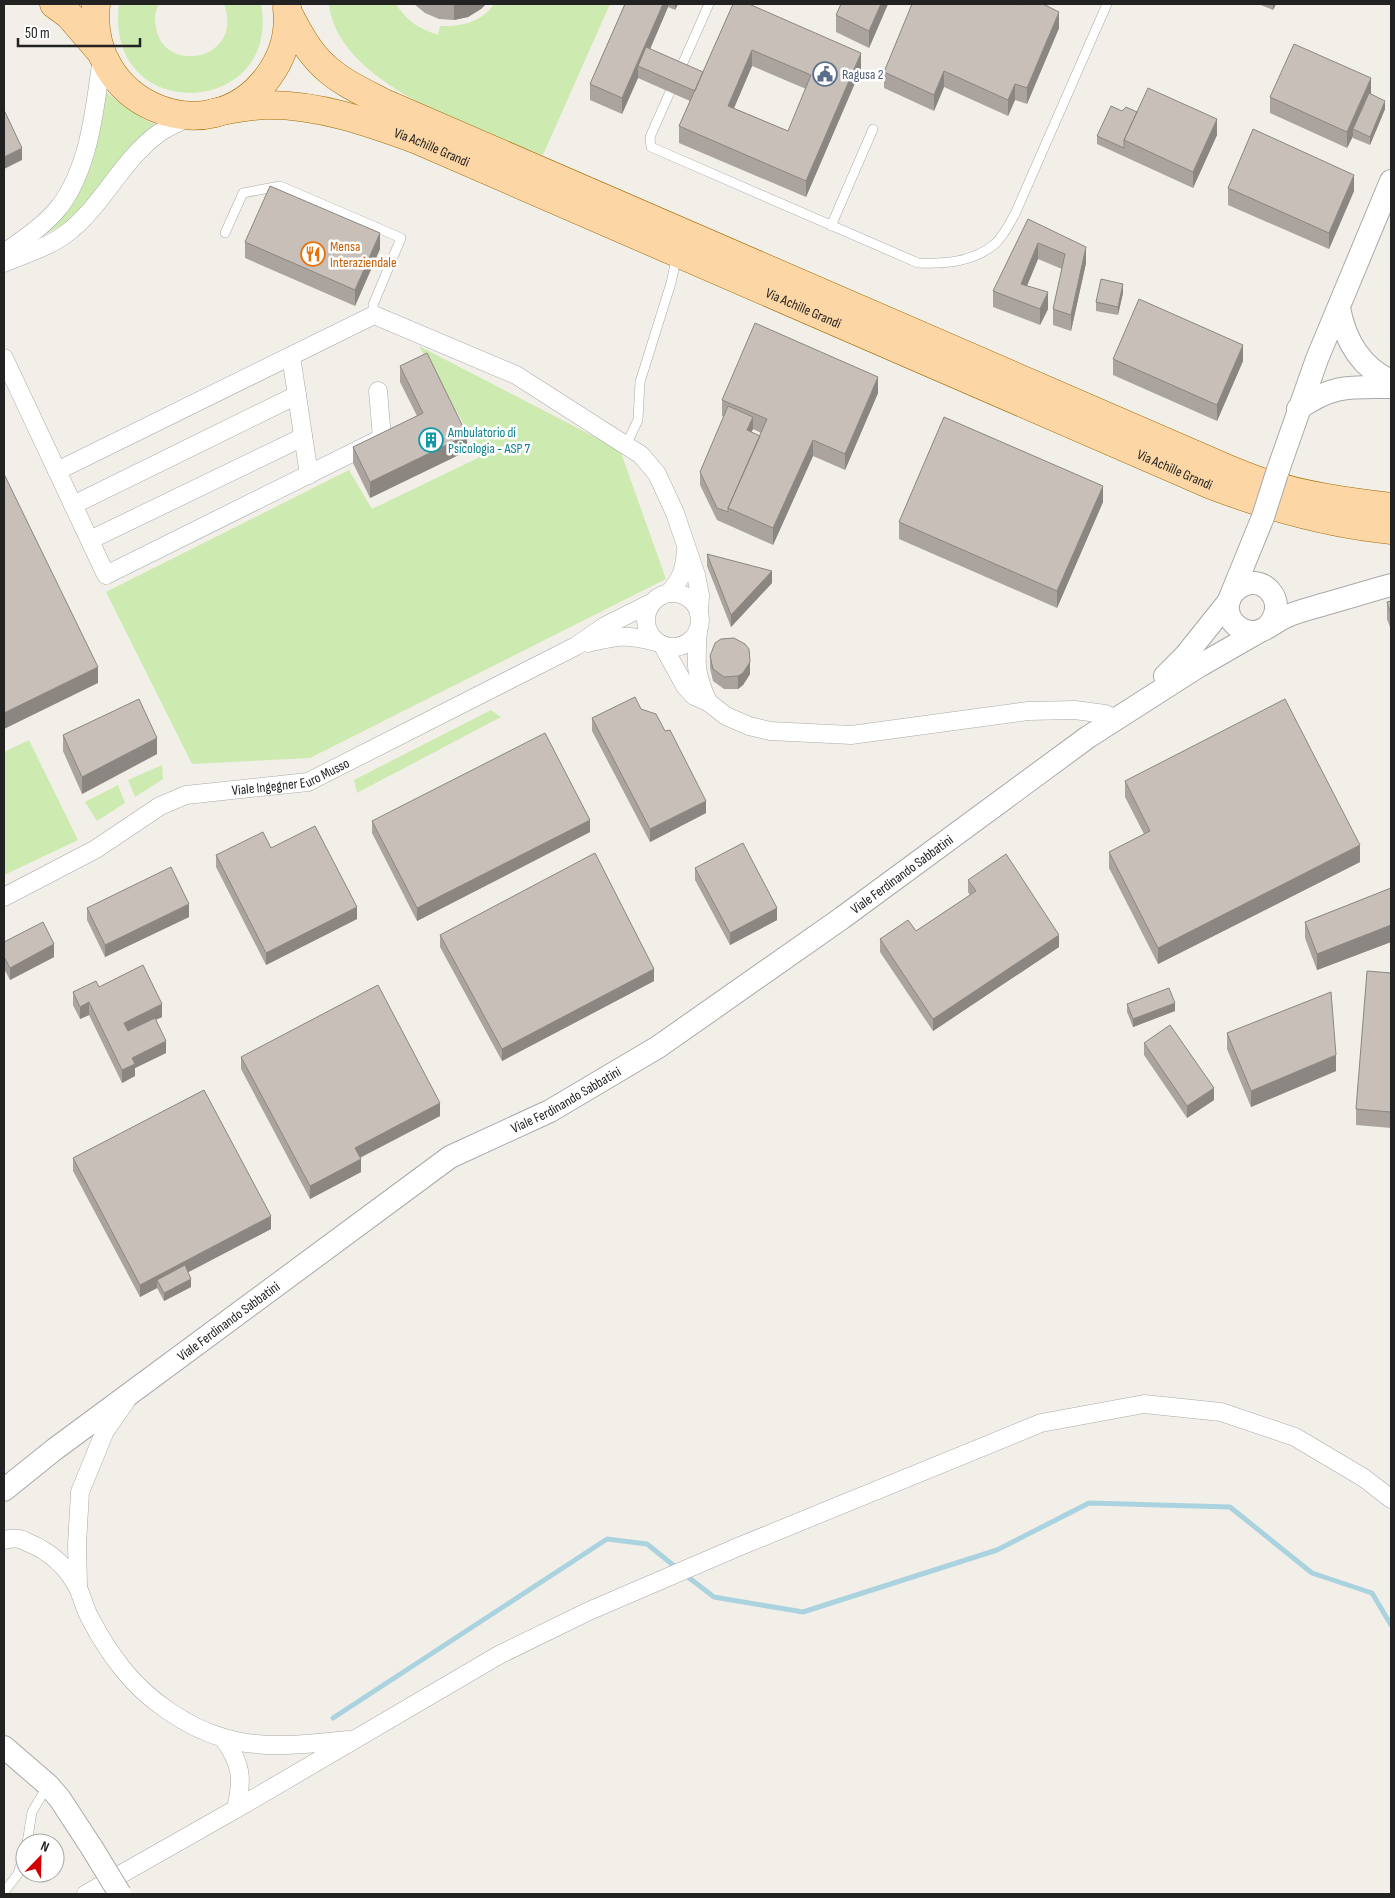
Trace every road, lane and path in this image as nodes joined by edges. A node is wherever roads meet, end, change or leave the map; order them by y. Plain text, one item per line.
1 (54, 4) edge
2 (96, 4) edge
3 (709, 4) edge
4 (1107, 4) edge
5 (287, 8) edge
6 (101, 55) junction
7 (204, 114) junction
8 (874, 129) dead end
9 (1391, 181) edge
10 (832, 226) junction
11 (225, 233) dead end
12 (677, 252) junction
13 (4, 253) edge
14 (4, 263) edge
15 (1339, 308) junction
16 (374, 315) junction
17 (291, 356) junction
18 (4, 358) edge
19 (1391, 381) edge
20 (1391, 387) edge
21 (378, 391) dead end
22 (297, 395) junction
23 (1298, 409) junction
24 (303, 437) junction
25 (626, 445) junction
26 (57, 471) junction
27 (309, 476) junction
28 (73, 505) junction
29 (1391, 507) edge
30 (1263, 518) junction
31 (1391, 530) edge
32 (90, 540) junction
33 (686, 548) junction
34 (1391, 585) edge
35 (1269, 590) junction
36 (669, 593) junction
37 (1230, 597) junction
38 (651, 603) junction
39 (1311, 608) junction
40 (699, 621) junction
41 (1264, 629) junction
42 (659, 644) junction
43 (576, 646) junction
44 (708, 702) junction
45 (1122, 715) junction
46 (4, 897) edge
47 (131, 1393) junction
48 (4, 1490) edge
49 (1391, 1499) edge
50 (4, 1540) edge
51 (78, 1589) junction
52 (224, 1738) junction
53 (354, 1739) junction
54 (4, 1748) edge
55 (48, 1785) junction
56 (236, 1809) junction
57 (29, 1833) edge
58 (15, 1879) edge
59 (4, 1892) edge
60 (86, 1894) edge
61 (120, 1894) edge

1 - 6 main road
2 - 6 main road
3 - 10 lane
4 - 10 lane
5 - 7 main road
5 - 29 main road, Via Achille Grandi
6 - 7 main road
6 - 13 street
7 - 12 main road, Via Achille Grandi
7 - 14 street
8 - 10 lane
9 - 15 street
11 - 16 lane
12 - 25 lane
12 - 31 main road, Via Achille Grandi
15 - 19 street
15 - 23 street
16 - 17 street
16 - 25 street
17 - 22 street
17 - 26 street
18 - 26 street
20 - 23 street
21 - 27 street
22 - 24 street
22 - 28 street
23 - 30 street, bridge
24 - 27 street
24 - 32 street
25 - 33 street
26 - 28 street
27 - 32 street
28 - 32 street
30 - 35 street
30 - 37 street
33 - 36 street
33 - 40 street
34 - 39 street
35 - 37 street
35 - 39 street
35 - 41 street
36 - 38 street
36 - 40 street
37 - 41 street
37 - 45 street
38 - 42 street
38 - 43 street
39 - 41 street
40 - 42 street
40 - 44 street
41 - 45 street
42 - 43 street
42 - 44 street
43 - 46 street, Viale Ingegner Euro Musso
44 - 45 street
45 - 47 street, Viale Ferdinando Sabbatini
47 - 48 street, Viale Ferdinando Sabbatini
47 - 51 street
49 - 53 street
50 - 51 street
51 - 52 street
52 - 53 street
52 - 56 street
53 - 56 street
54 - 55 street
55 - 57 lane
55 - 61 street, bridge
56 - 60 street
58 - 59 lane

